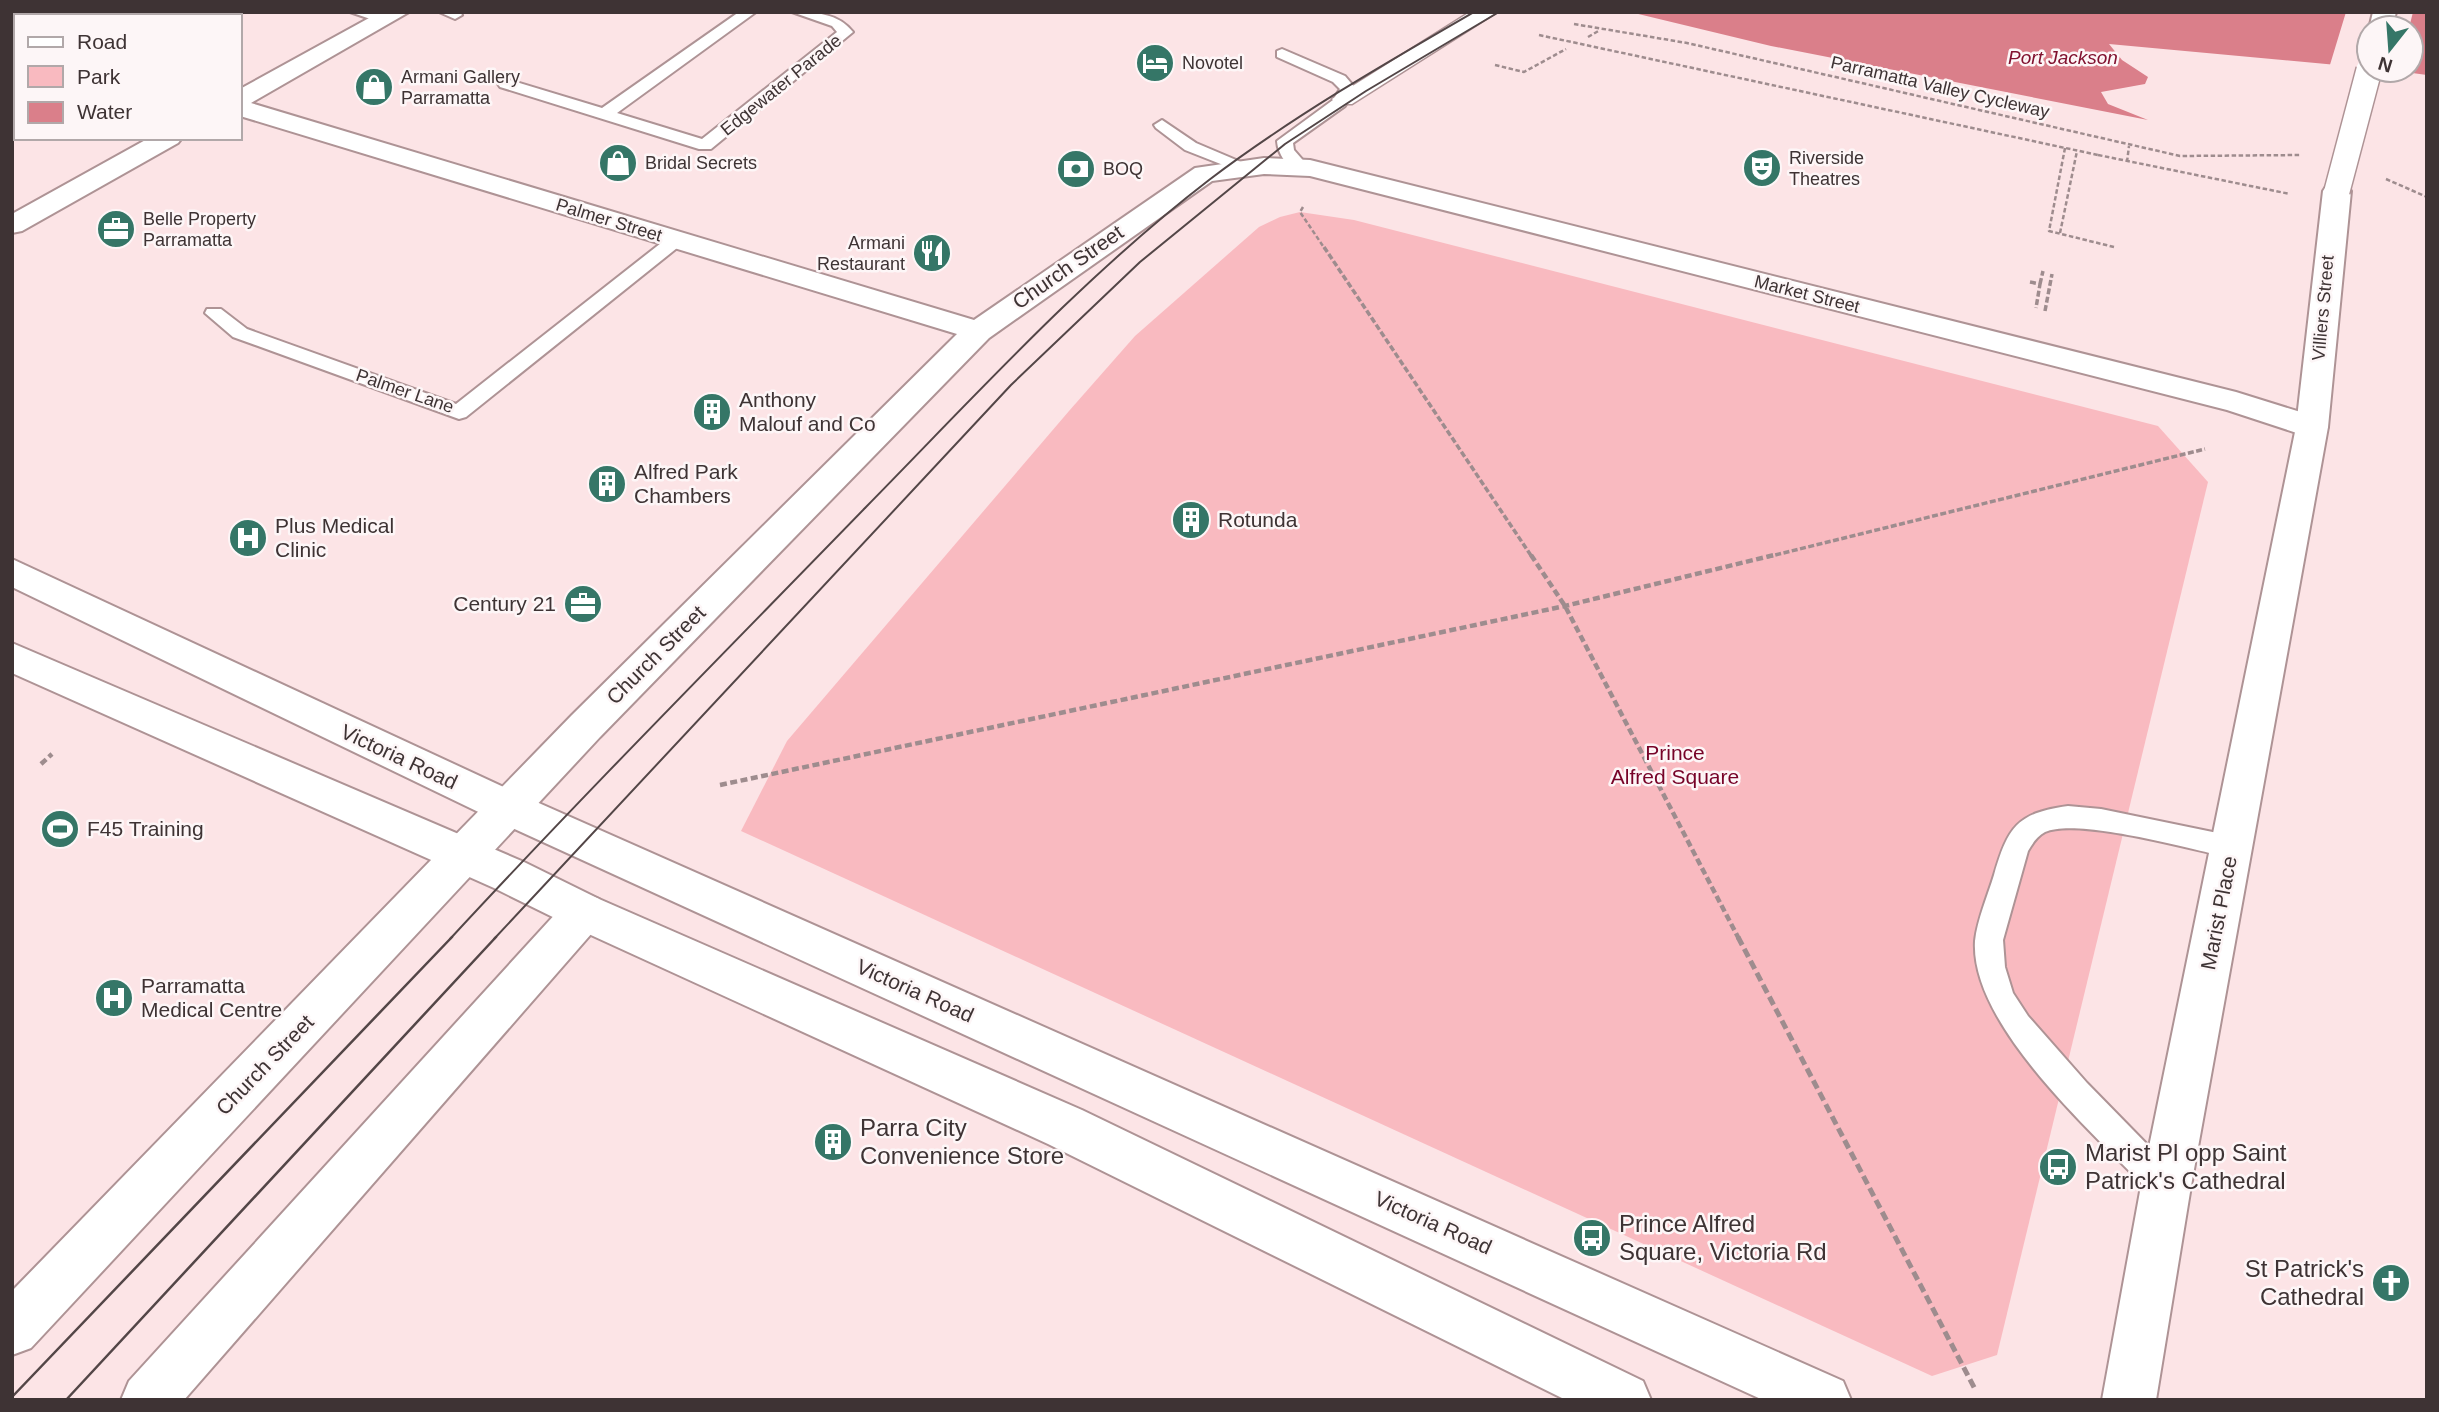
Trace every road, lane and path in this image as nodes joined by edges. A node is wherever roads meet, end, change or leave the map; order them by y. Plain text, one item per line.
1 (357, 12) edge
2 (749, 12) edge
3 (799, 12) edge
4 (392, 16) edge
5 (1478, 17) edge
6 (1574, 24) dead end
7 (1600, 29) junction
8 (1539, 35) dead end
9 (1588, 37) dead end
10 (1566, 49) dead end
11 (1282, 54) dead end
12 (1495, 65) dead end
13 (506, 84) dead end
14 (2365, 84) edge
15 (1344, 92) junction
16 (242, 98) edge
17 (242, 109) edge
18 (604, 114) junction
19 (1162, 125) dead end
20 (165, 140) edge
21 (2129, 146) junction
22 (2065, 148) junction
23 (2077, 151) junction
24 (2302, 155) dead end
25 (2127, 162) junction
26 (1300, 166) junction
27 (1247, 168) junction
28 (2375, 174) dead end
29 (2294, 195) dead end
30 (2427, 197) edge
31 (1304, 204) dead end
32 (12, 225) edge
33 (2060, 233) junction
34 (676, 240) junction
35 (2114, 247) dead end
36 (2043, 271) dead end
37 (2052, 274) dead end
38 (2030, 282) dead end
39 (2040, 284) junction
40 (214, 313) dead end
41 (2034, 315) dead end
42 (2043, 318) dead end
43 (978, 331) junction
44 (2312, 427) junction
45 (2205, 449) dead end
46 (12, 572) edge
47 (1565, 606) junction
48 (12, 657) edge
49 (52, 754) dead end
50 (41, 764) dead end
51 (720, 785) dead end
52 (509, 808) junction
53 (2232, 847) junction
54 (464, 855) junction
55 (584, 912) junction
56 (2166, 1186) junction
57 (12, 1329) edge
58 (1976, 1391) dead end
59 (148, 1400) edge
60 (1624, 1400) edge
61 (1824, 1400) edge
62 (2129, 1400) edge

1 - 4 lane
2 - 18 lane
3 - 18 lane, Edgewater Parade
4 - 16 street
5 - 15 street
6 - 7 path, Parramatta Valley Cycleway
7 - 9 path
7 - 21 path, Parramatta Valley Cycleway
8 - 22 path, bridge
10 - 12 path
11 - 15 lane
13 - 18 lane, Edgewater Parade
14 - 44 street, Villiers Street, bridge
15 - 26 lane
17 - 34 street, Palmer Street
19 - 27 lane
20 - 32 street
21 - 24 path, Parramatta Valley Cycleway
21 - 25 path
22 - 23 path, bridge
22 - 33 path
23 - 25 path, bridge
23 - 33 path
25 - 29 path
26 - 27 street, Church Street
26 - 44 street, Market Street
27 - 43 street, Church Street
28 - 30 path
31 - 47 path
33 - 35 path
34 - 40 lane, Palmer Lane
34 - 43 street, Palmer Street
36 - 39 path
37 - 42 path
38 - 39 path
39 - 41 path
43 - 52 street, Church Street
44 - 53 street, Marist Place
45 - 47 path
46 - 52 street, Victoria Road
47 - 51 path
47 - 58 path
48 - 54 street
49 - 50 path
52 - 54 street, Church Street
52 - 61 street, Victoria Road
53 - 56 street, Marist Place
53 - 56 lane
54 - 55 street
54 - 57 street, Church Street
55 - 59 street
55 - 60 street
56 - 62 street, Marist Place

